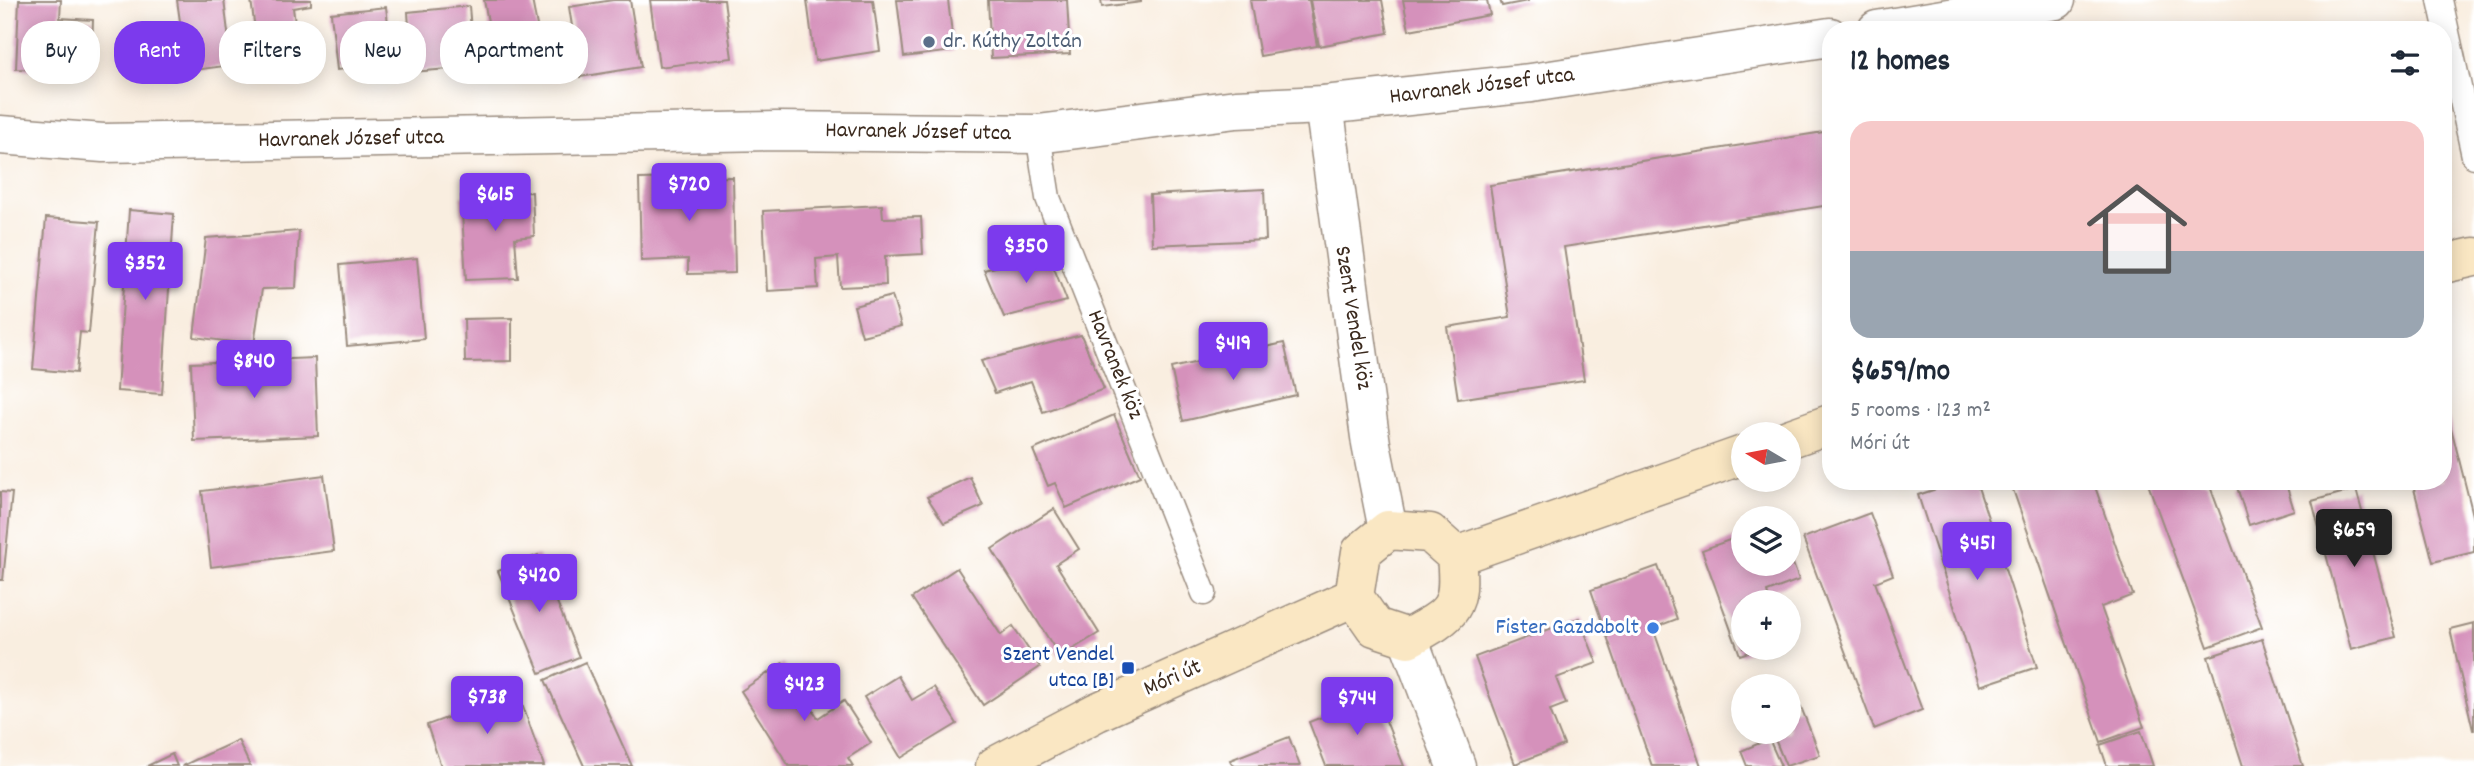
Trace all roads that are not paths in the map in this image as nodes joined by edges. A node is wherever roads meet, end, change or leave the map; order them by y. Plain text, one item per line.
1 (2056, 0) edge
2 (2440, 0) edge
3 (1931, 21) edge
4 (2445, 21) edge
5 (1822, 38) edge
6 (2452, 55) edge
7 (1324, 105) junction
8 (1038, 134) junction
9 (0, 135) edge
10 (64, 141) junction
11 (2474, 156) edge
12 (0, 163) edge
13 (2474, 257) edge
14 (2452, 262) edge
15 (1822, 427) edge
16 (1801, 434) edge
17 (1731, 459) edge
18 (1388, 530) junction
19 (1456, 556) junction
20 (1204, 593) dead end
21 (1353, 597) junction
22 (1408, 638) junction
23 (995, 766) edge
24 (1456, 766) edge

1 - 3 street
2 - 4 lane
5 - 7 street, Havranek József utca
6 - 11 lane
7 - 8 street, Havranek József utca
7 - 18 street, Szent Vendel köz
8 - 10 street, Havranek József utca
8 - 20 lane, Havranek köz
9 - 10 street, Havranek József utca
10 - 12 street
13 - 14 main road
15 - 16 main road
17 - 19 main road
18 - 19 main road
18 - 21 main road
19 - 22 main road
21 - 22 main road
21 - 23 main road, Móri út
22 - 24 street

